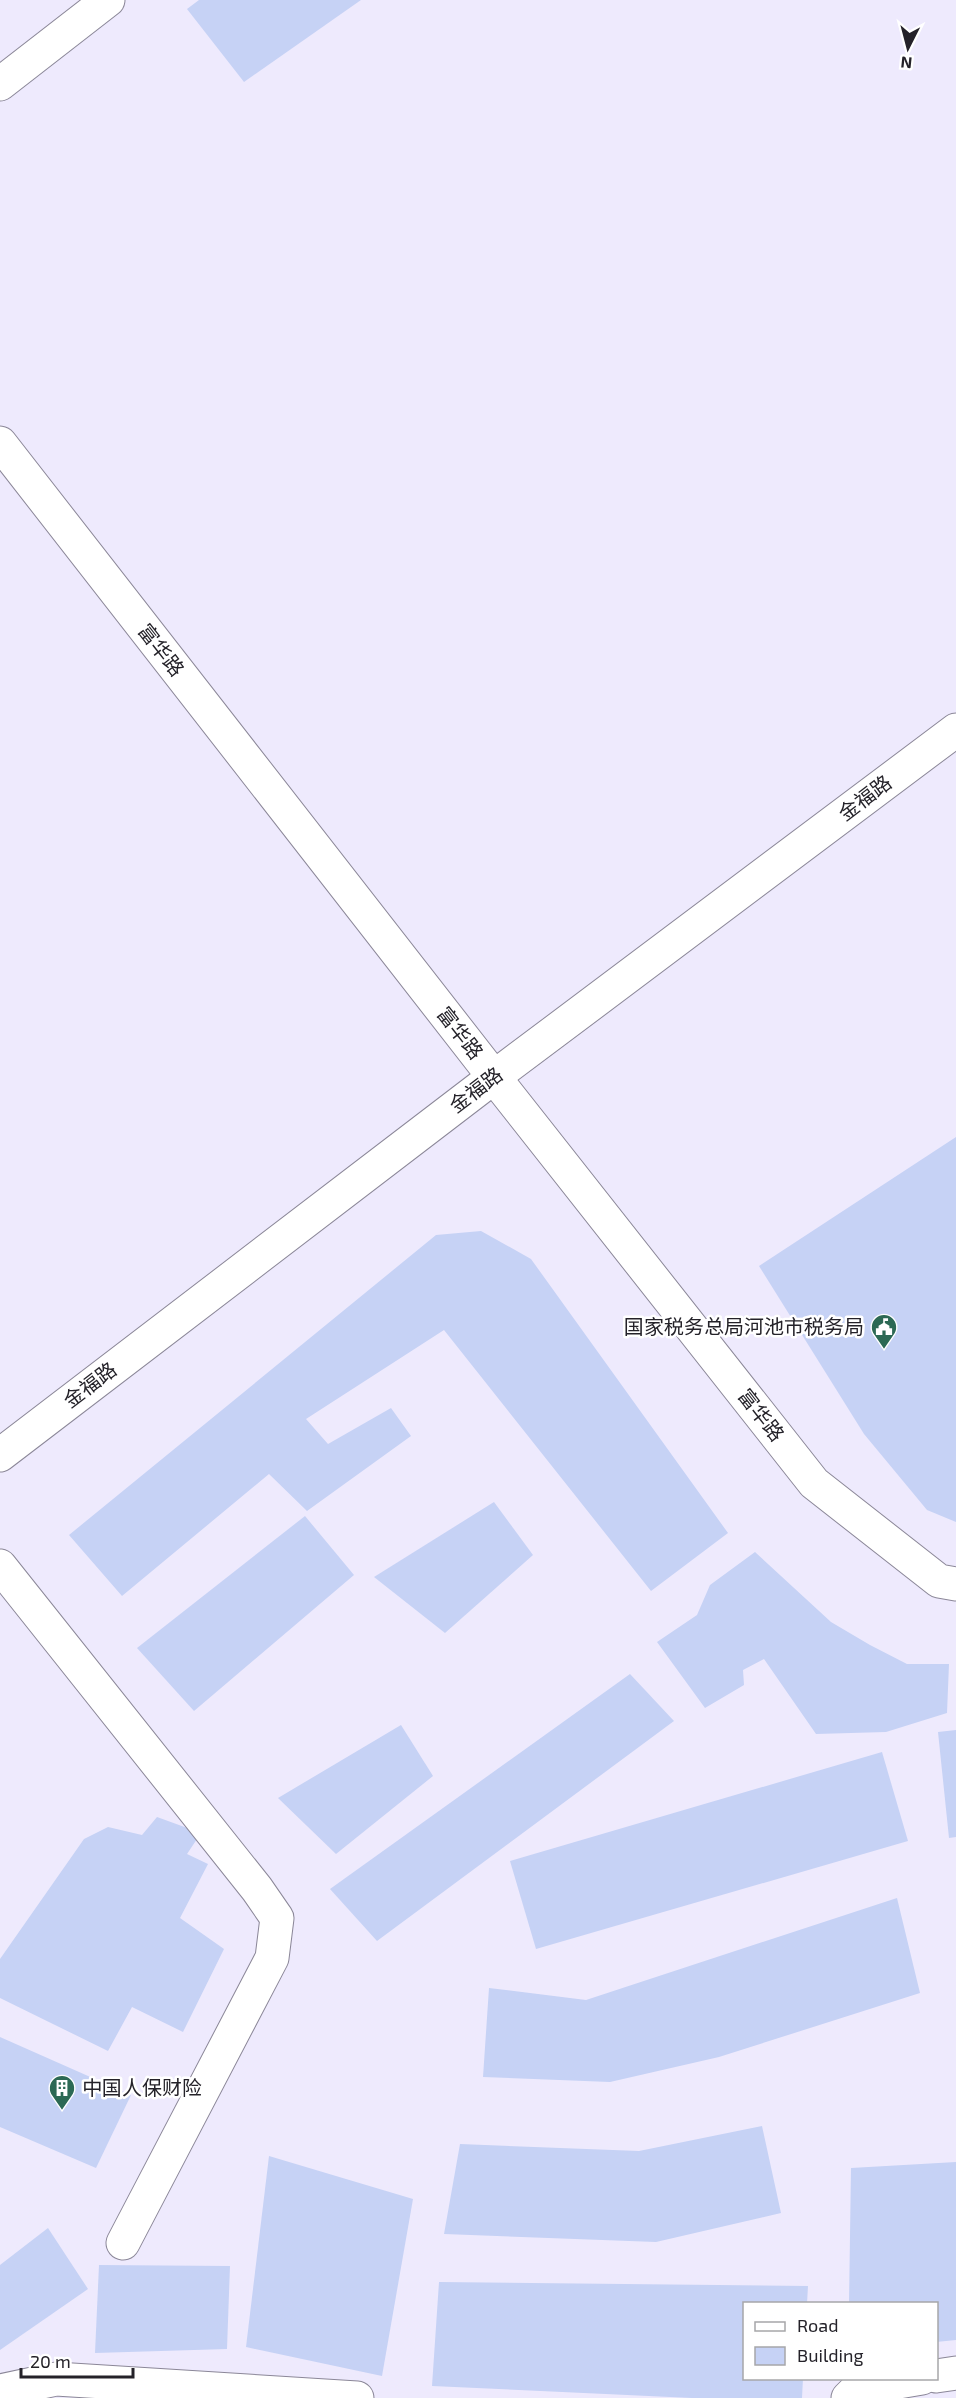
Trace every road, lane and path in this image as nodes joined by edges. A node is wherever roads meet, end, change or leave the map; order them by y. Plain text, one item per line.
1 (108, 0) edge
2 (0, 84) edge
3 (0, 443) edge
4 (956, 730) edge
5 (494, 1077) junction
6 (0, 1455) edge
7 (0, 1566) edge
8 (956, 1584) edge
9 (123, 2243) dead end
10 (956, 2373) edge
11 (938, 2376) edge
12 (916, 2380) edge
13 (0, 2391) edge
14 (357, 2398) edge
15 (848, 2398) edge

1 - 2 street
3 - 5 street, 富华路
4 - 5 street, 金福路
5 - 6 street, 金福路
5 - 8 street, 富华路
7 - 9 street
10 - 11 street
12 - 15 street
13 - 14 street

